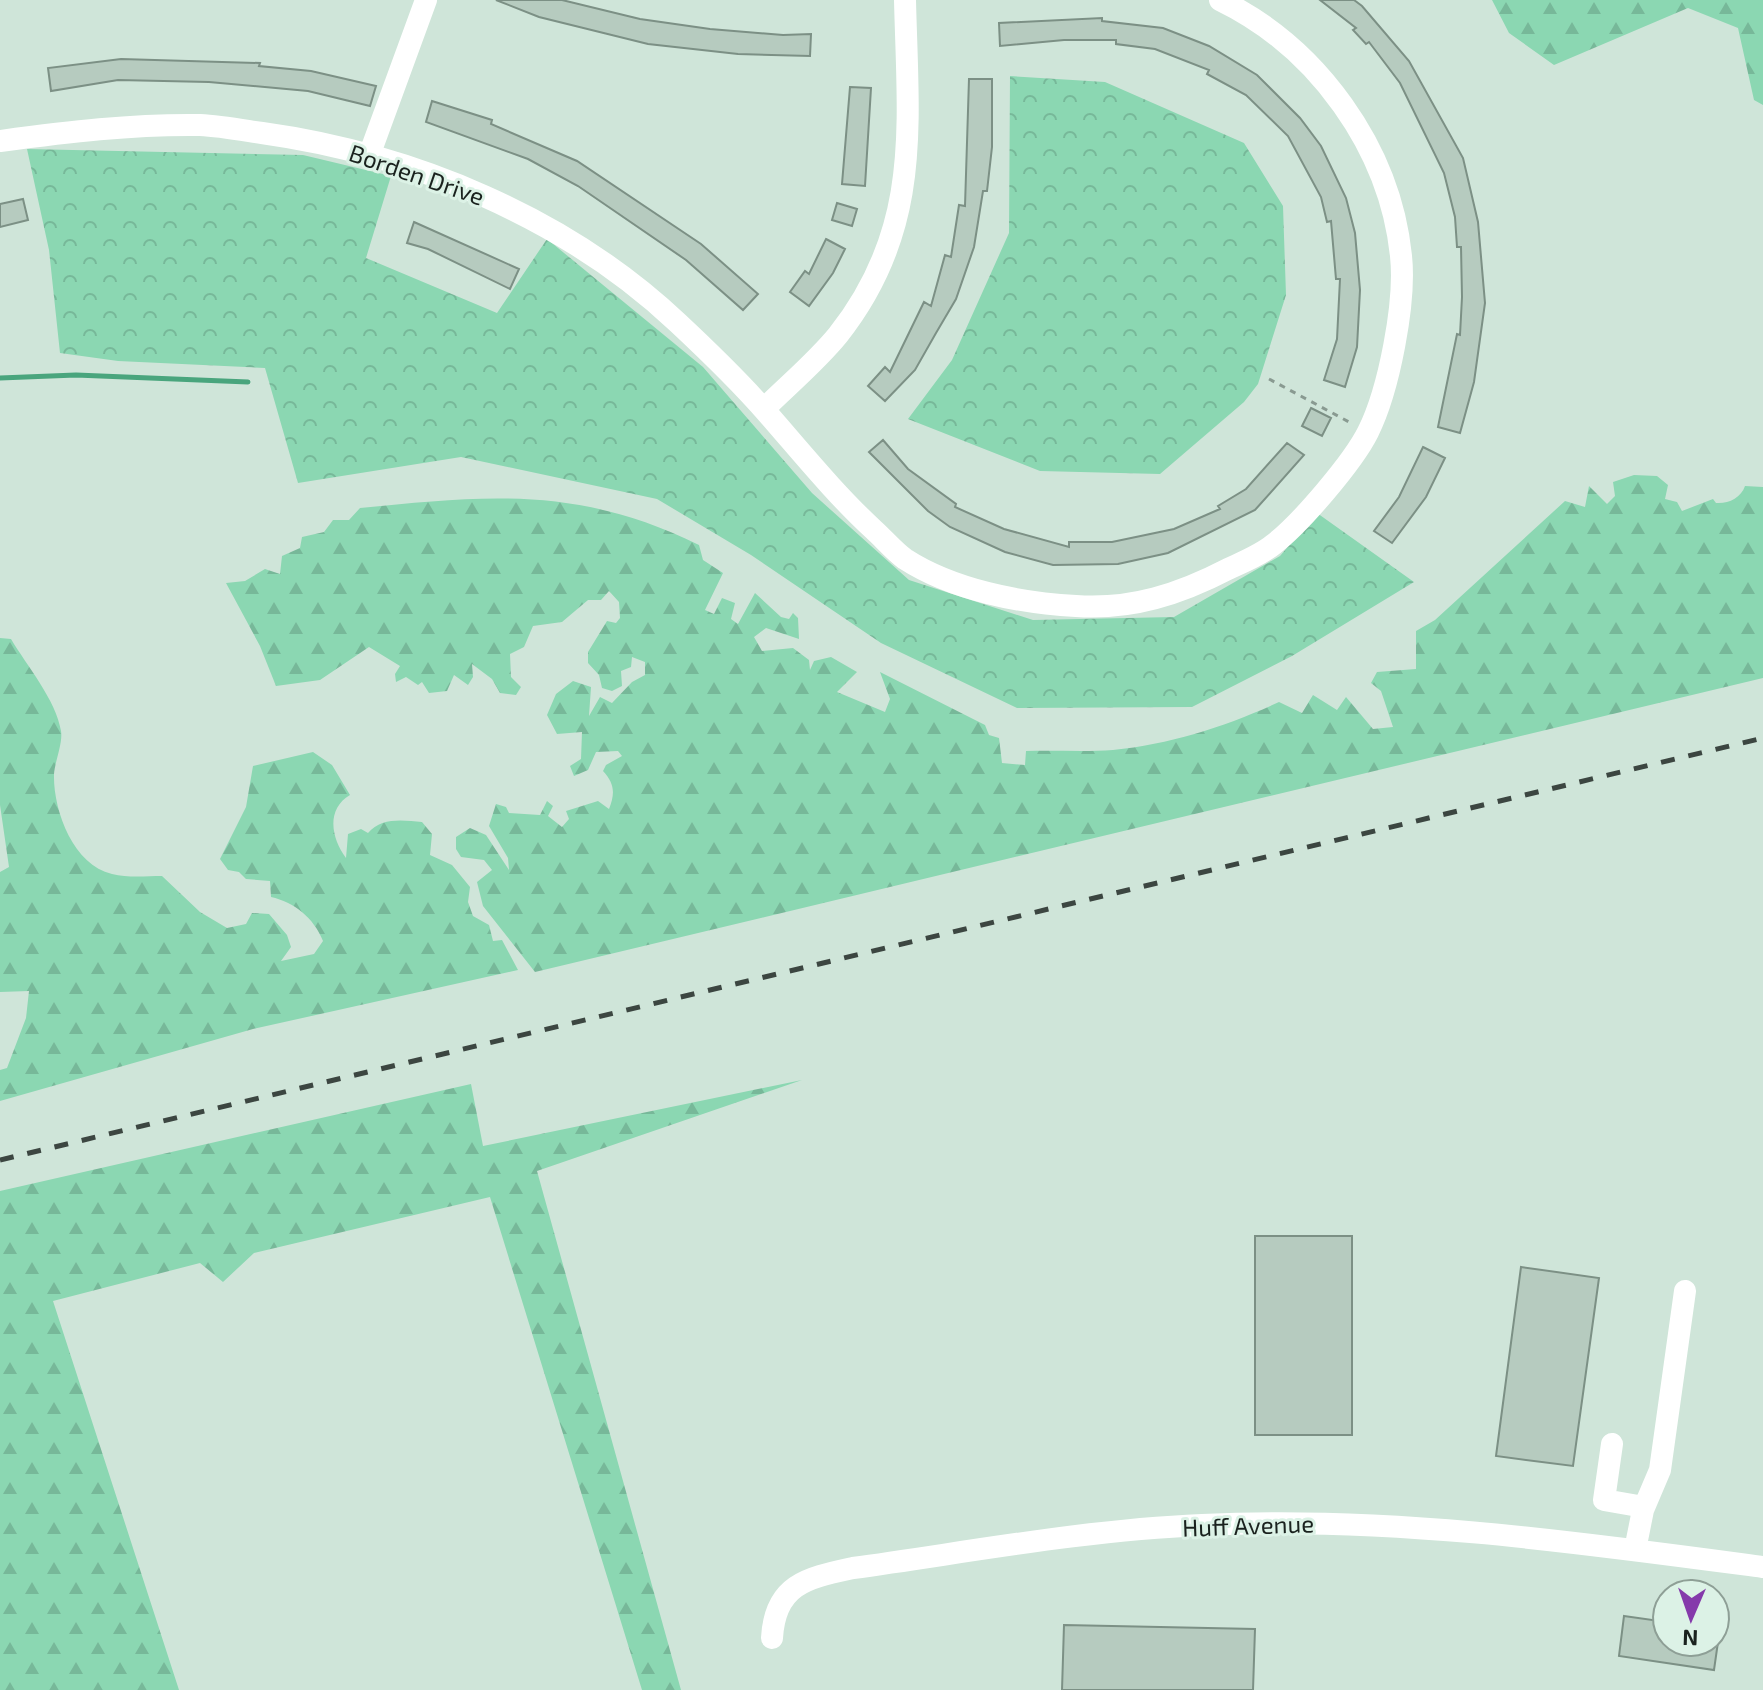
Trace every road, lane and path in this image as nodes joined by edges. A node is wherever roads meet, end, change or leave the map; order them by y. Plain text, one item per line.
1 (426, 0) edge
2 (905, 0) edge
3 (1220, 0) edge
4 (0, 141) edge
5 (370, 153) junction
6 (1269, 379) dead end
7 (764, 409) junction
8 (1368, 432) junction
9 (1685, 1291) dead end
10 (1612, 1444) dead end
11 (1644, 1507) junction
12 (1635, 1550) junction
13 (1763, 1567) edge
14 (772, 1638) dead end

1 - 5 street
2 - 7 street
3 - 8 street, Borden Drive
4 - 5 street, Borden Drive
5 - 7 street, Borden Drive
6 - 8 path
7 - 8 street, Borden Drive
9 - 11 street
10 - 11 street
11 - 12 street
12 - 13 street, Huff Avenue
12 - 14 street, Huff Avenue

